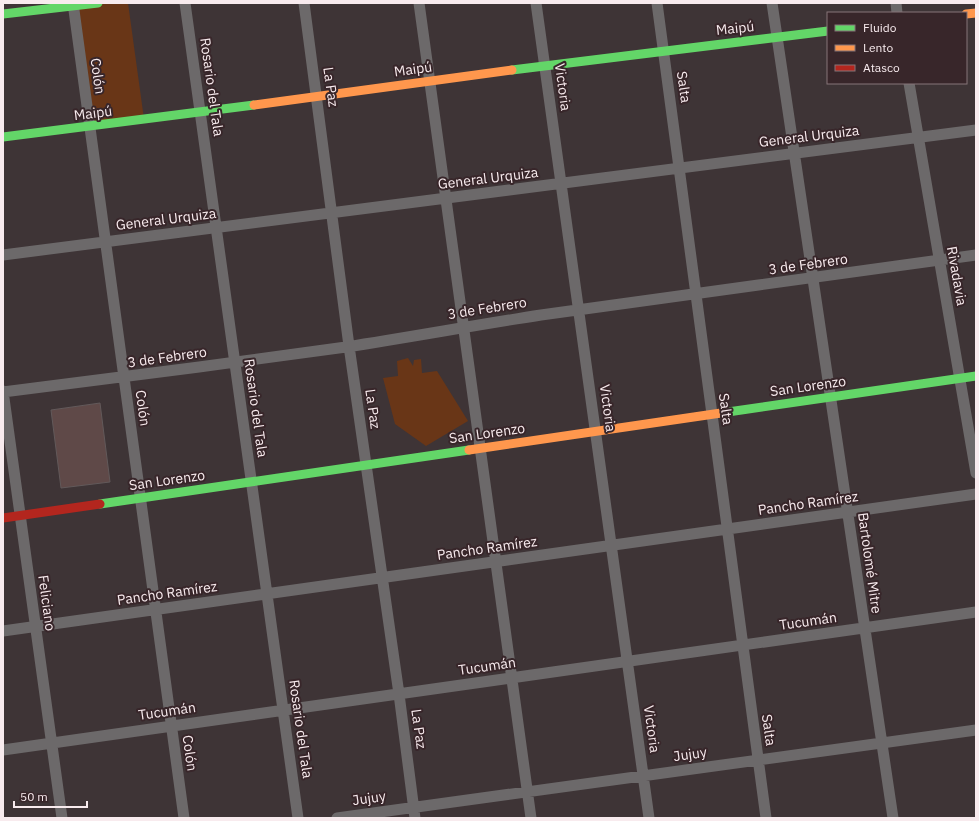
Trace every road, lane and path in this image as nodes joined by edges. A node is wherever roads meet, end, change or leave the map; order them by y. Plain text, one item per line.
1 (98, 3) edge
2 (186, 3) edge
3 (304, 3) edge
4 (419, 3) edge
5 (536, 3) edge
6 (658, 3) edge
7 (772, 3) edge
8 (73, 5) edge
9 (3, 14) edge
10 (827, 31) edge
11 (777, 37) junction
12 (664, 50) junction
13 (545, 65) junction
14 (430, 81) junction
15 (909, 84) edge
16 (317, 98) junction
17 (201, 113) junction
18 (90, 127) junction
19 (976, 130) edge
20 (3, 137) edge
21 (918, 137) junction
22 (794, 153) junction
23 (679, 168) junction
24 (561, 183) junction
25 (446, 198) junction
26 (332, 213) junction
27 (216, 228) junction
28 (105, 242) junction
29 (3, 255) edge
30 (976, 255) edge
31 (940, 260) junction
32 (813, 279) junction
33 (696, 294) junction
34 (579, 310) junction
35 (464, 326) junction
36 (349, 346) junction
37 (235, 362) junction
38 (976, 376) edge
39 (124, 378) junction
40 (960, 378) junction
41 (3, 392) edge
42 (830, 397) junction
43 (712, 414) junction
44 (596, 431) junction
45 (480, 448) junction
46 (366, 465) junction
47 (976, 473) edge
48 (251, 481) junction
49 (976, 494) edge
50 (140, 498) junction
51 (847, 512) junction
52 (20, 515) junction
53 (3, 518) edge
54 (727, 529) junction
55 (612, 546) junction
56 (496, 562) junction
57 (382, 578) junction
58 (267, 594) junction
59 (155, 610) junction
60 (976, 612) edge
61 (36, 627) junction
62 (864, 628) junction
63 (3, 631) edge
64 (742, 645) junction
65 (628, 662) junction
66 (512, 678) junction
67 (399, 694) junction
68 (283, 710) junction
69 (171, 726) junction
70 (976, 730) edge
71 (51, 743) junction
72 (882, 743) junction
73 (3, 750) edge
74 (758, 760) junction
75 (644, 776) junction
76 (528, 792) junction
77 (415, 813) edge
78 (62, 818) edge
79 (184, 818) edge
80 (298, 818) edge
81 (337, 818) edge
82 (531, 818) edge
83 (649, 818) edge
84 (766, 818) edge
85 (893, 818) edge

1 - 8 street
2 - 17 street, Rosario del Tala
3 - 16 street, La Paz
4 - 14 street
5 - 13 street, Victoria
6 - 12 street, Salta
7 - 11 street, Bartolomé Mitre
8 - 9 street
8 - 18 street, Colón
10 - 11 street, Maipú
11 - 12 street, Maipú
11 - 22 street, Bartolomé Mitre
12 - 13 street, Maipú
12 - 23 street, Salta
13 - 14 street, Maipú
13 - 24 street, Victoria
14 - 16 street, Maipú
14 - 25 street
15 - 21 street, Rivadavia
16 - 17 street, Maipú
16 - 26 street, La Paz
17 - 18 street, Maipú
17 - 27 street, Rosario del Tala
18 - 20 street, Maipú
18 - 28 street, Colón
19 - 21 street, General Urquiza
21 - 22 street, General Urquiza
21 - 31 street, Rivadavia
22 - 23 street, General Urquiza
22 - 32 street, Bartolomé Mitre
23 - 24 street, General Urquiza
23 - 33 street, Salta
24 - 25 street, General Urquiza
24 - 34 street, Victoria
25 - 26 street, General Urquiza
25 - 35 street
26 - 27 street, General Urquiza
26 - 36 street, La Paz
27 - 28 street, General Urquiza
27 - 37 street, Rosario del Tala
28 - 29 street, General Urquiza
28 - 39 street, Colón
30 - 31 street, 3 de Febrero
31 - 32 street, 3 de Febrero
31 - 40 street, Rivadavia
32 - 33 street, 3 de Febrero
32 - 42 street, Bartolomé Mitre
33 - 34 street, 3 de Febrero
33 - 43 street, Salta
34 - 35 street, 3 de Febrero
34 - 44 street, Victoria
35 - 36 street, 3 de Febrero
35 - 45 street
36 - 37 street, 3 de Febrero
36 - 46 street, La Paz
37 - 39 street, 3 de Febrero
37 - 48 street, Rosario del Tala
38 - 40 street, San Lorenzo
39 - 41 street, 3 de Febrero
39 - 50 street, Colón
40 - 42 street, San Lorenzo
40 - 47 street, Rivadavia
41 - 52 street, Feliciano
42 - 43 street, San Lorenzo
42 - 51 street, Bartolomé Mitre
43 - 44 street, San Lorenzo
43 - 54 street, Salta
44 - 45 street, San Lorenzo
44 - 55 street, Victoria
45 - 46 street, San Lorenzo
45 - 56 street
46 - 48 street, San Lorenzo
46 - 57 street, La Paz
48 - 50 street, San Lorenzo
48 - 58 street, Rosario del Tala
49 - 51 street, Pancho Ramírez
50 - 52 street, San Lorenzo
50 - 59 street, Colón
51 - 54 street, Pancho Ramírez
51 - 62 street, Bartolomé Mitre
52 - 53 street, San Lorenzo
52 - 61 street, Feliciano
54 - 55 street, Pancho Ramírez
54 - 64 street, Salta
55 - 56 street, Pancho Ramírez
55 - 65 street, Victoria
56 - 57 street, Pancho Ramírez
56 - 66 street
57 - 58 street, Pancho Ramírez
57 - 67 street, La Paz
58 - 59 street, Pancho Ramírez
58 - 68 street, Rosario del Tala
59 - 61 street, Pancho Ramírez
59 - 69 street, Colón
60 - 62 street, Tucumán
61 - 63 street, Pancho Ramírez
61 - 71 street, Feliciano
62 - 64 street, Tucumán
62 - 72 street, Bartolomé Mitre
64 - 65 street, Tucumán
64 - 74 street, Salta
65 - 66 street, Tucumán
65 - 75 street, Victoria
66 - 67 street, Tucumán
66 - 76 street
67 - 68 street, Tucumán
67 - 77 street, La Paz
68 - 69 street, Tucumán
68 - 80 street, Rosario del Tala
69 - 71 street, Tucumán
69 - 79 street, Colón
70 - 72 street, Jujuy
71 - 73 street, Tucumán
71 - 78 street, Feliciano
72 - 74 street, Jujuy
72 - 85 street, Bartolomé Mitre
74 - 75 street, Jujuy
74 - 84 street, Salta
75 - 76 street, Jujuy
75 - 83 street, Victoria
76 - 77 street, Jujuy
76 - 82 street
77 - 81 street, Jujuy

